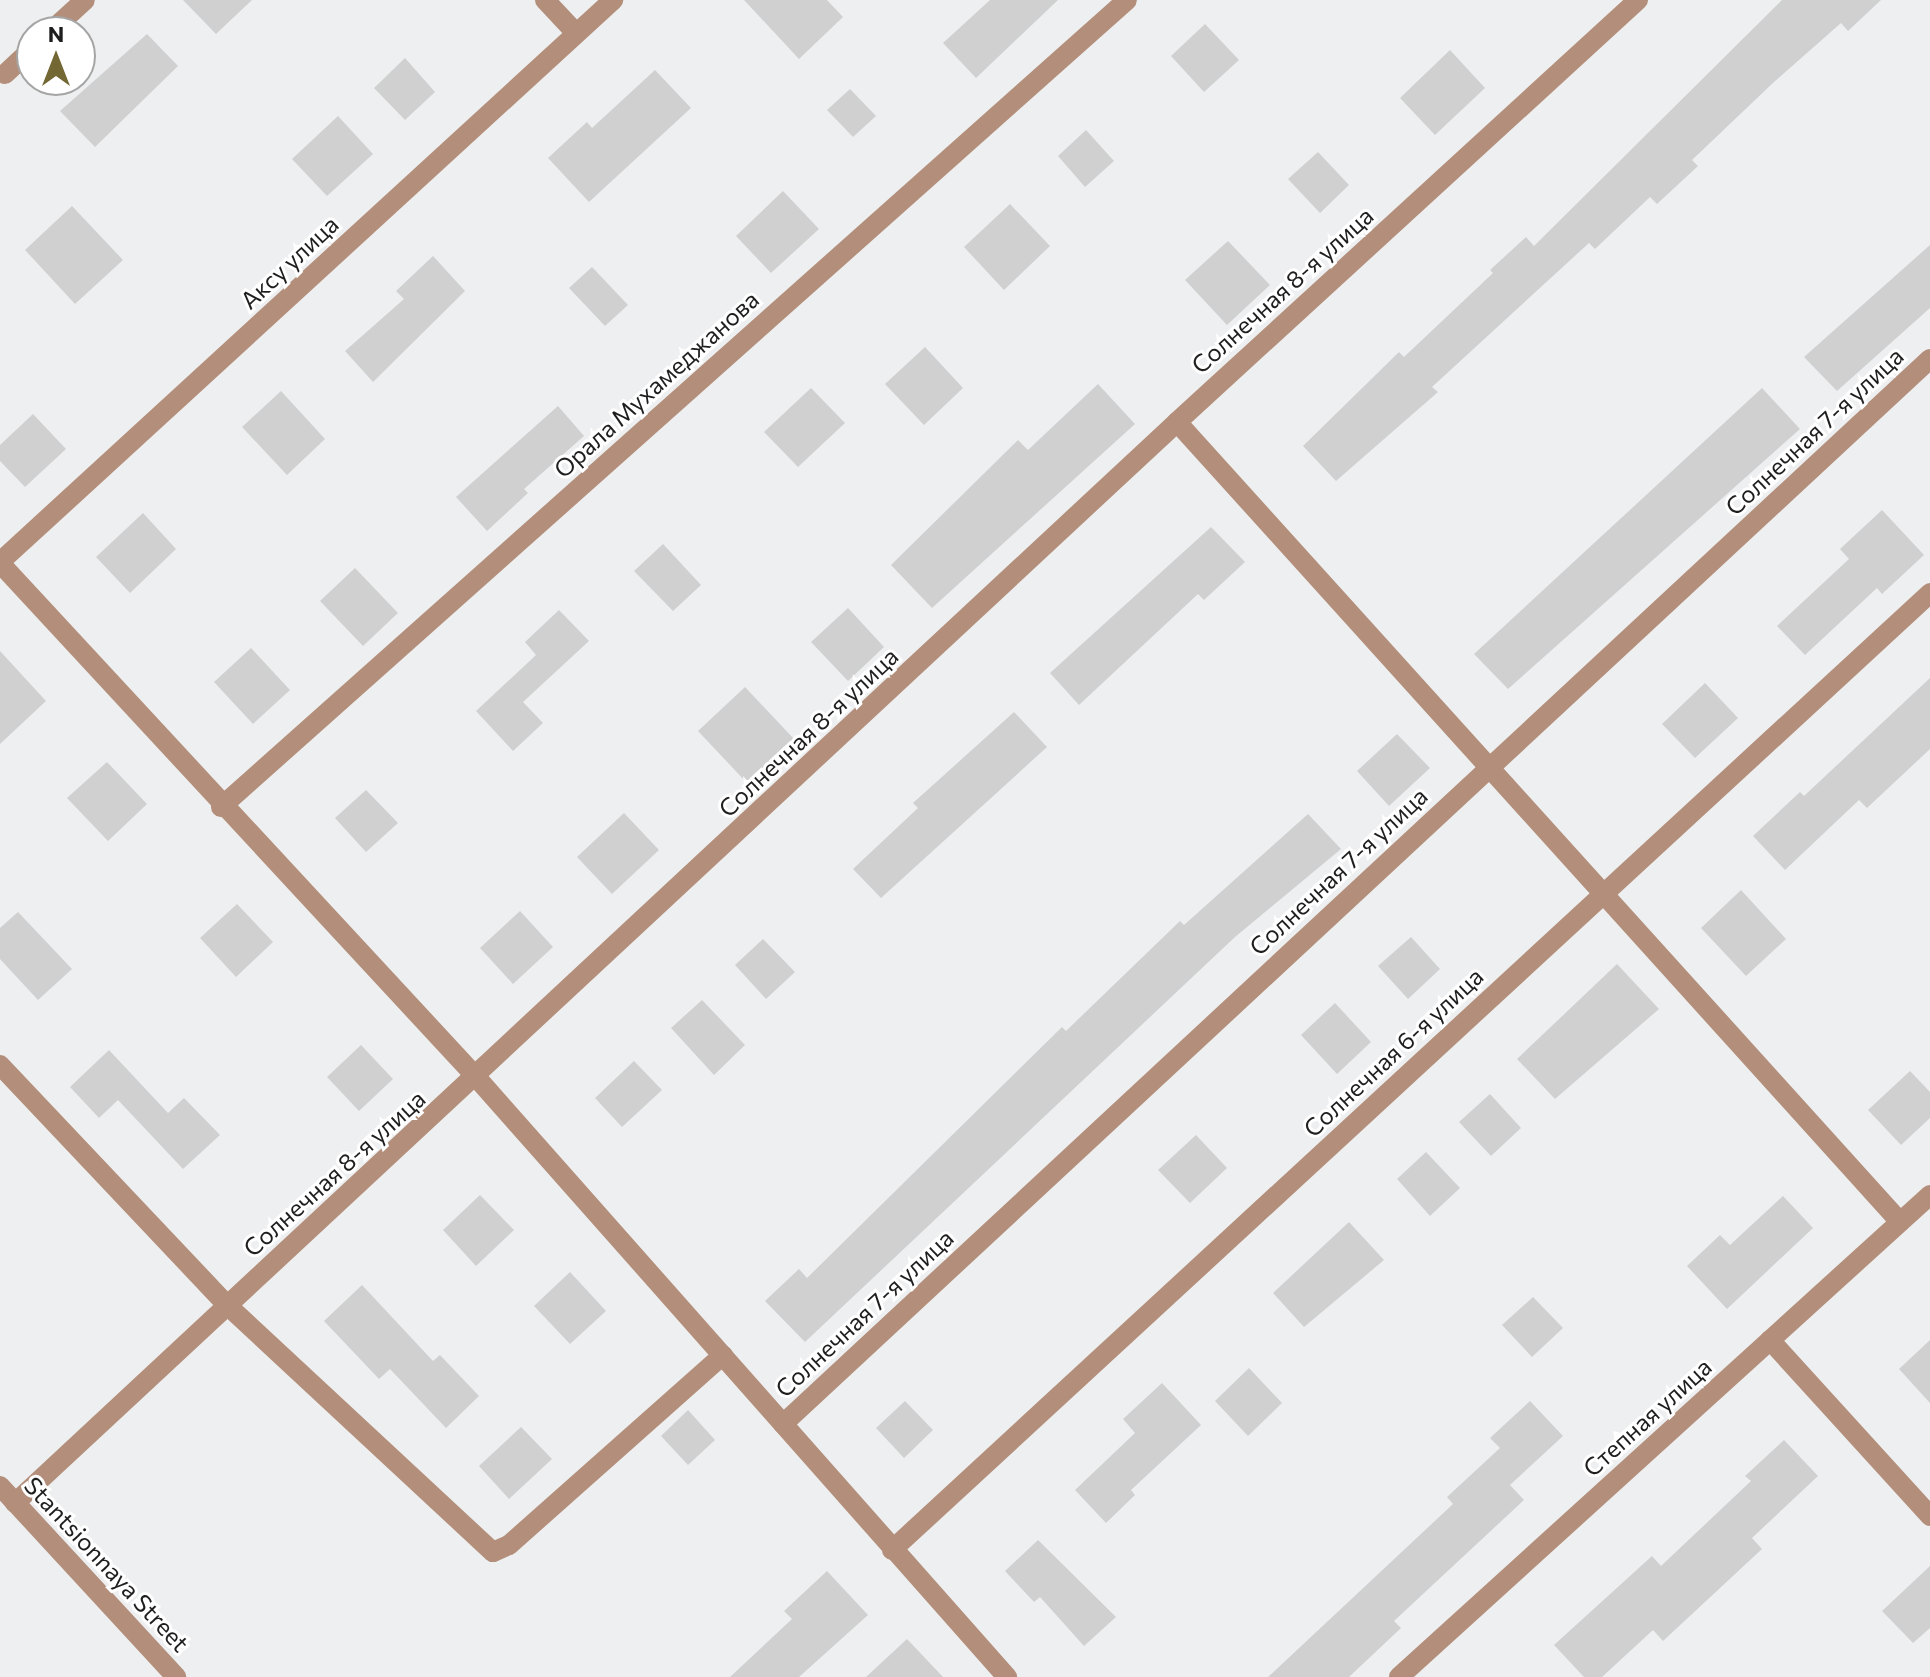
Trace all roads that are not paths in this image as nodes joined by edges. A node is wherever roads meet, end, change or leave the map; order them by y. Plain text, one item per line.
1 (85, 0) edge
2 (545, 0) edge
3 (613, 0) edge
4 (1127, 0) edge
5 (1638, 0) edge
6 (68, 16) edge
7 (576, 33) junction
8 (16, 64) edge
9 (5, 74) dead end
10 (1930, 359) edge
11 (1177, 422) junction
12 (0, 562) edge
13 (1930, 593) edge
14 (1489, 767) junction
15 (221, 807) junction
16 (1603, 894) junction
17 (0, 1065) edge
18 (477, 1078) junction
19 (1930, 1195) edge
20 (1900, 1222) junction
21 (227, 1305) junction
22 (1770, 1340) junction
23 (723, 1355) junction
24 (783, 1424) junction
25 (0, 1486) edge
26 (15, 1503) junction
27 (1930, 1516) edge
28 (892, 1550) junction
29 (176, 1677) edge
30 (1007, 1677) edge
31 (1399, 1677) edge

1 - 6 street
2 - 7 street
3 - 7 street, Аксу улица
4 - 15 street, Орала Мухамеджанова
5 - 11 street, Солнечная 8-я улица
7 - 12 street, Аксу улица
8 - 9 street
10 - 14 street, Солнечная 7-я улица
11 - 14 street
11 - 18 street, Солнечная 8-я улица
12 - 15 street
13 - 16 street, Солнечная 6-я улица
14 - 16 street
14 - 24 street, Солнечная 7-я улица
15 - 18 street
16 - 20 street
16 - 28 street, Солнечная 6-я улица
17 - 21 street
18 - 21 street, Солнечная 8-я улица
18 - 23 street
19 - 20 street, Степная улица
20 - 22 street, Степная улица
21 - 23 street
21 - 26 street, Солнечная 8-я улица
22 - 27 street
22 - 31 street, Степная улица
23 - 24 street
24 - 28 street
25 - 26 street, Stantsionnaya Street
26 - 29 street, Stantsionnaya Street
28 - 30 street

